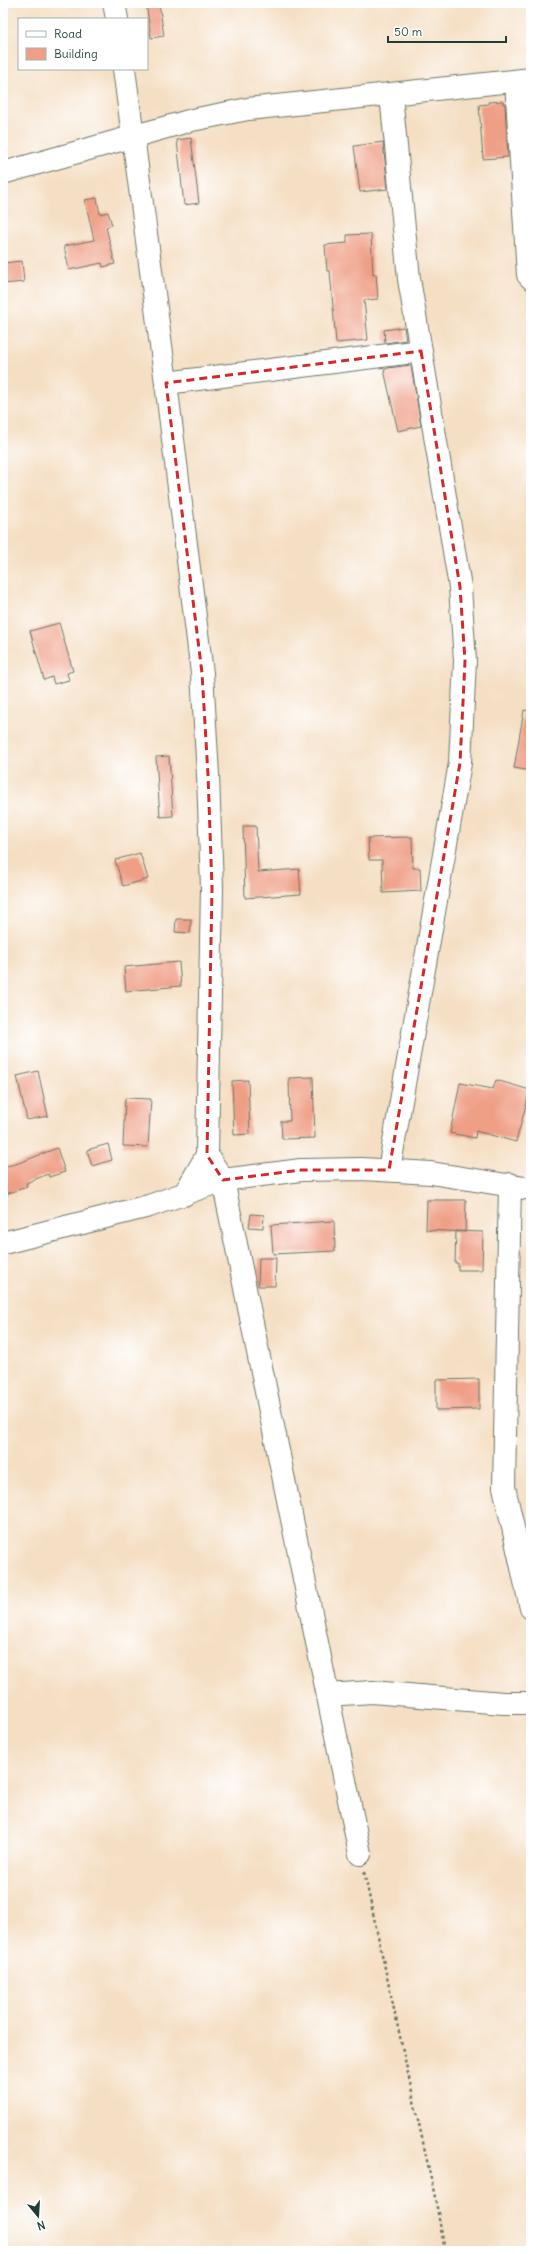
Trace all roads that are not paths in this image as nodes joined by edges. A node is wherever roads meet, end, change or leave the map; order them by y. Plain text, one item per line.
1 (114, 3) edge
2 (117, 18) edge
3 (124, 70) edge
4 (524, 80) edge
5 (391, 95) junction
6 (133, 137) junction
7 (3, 173) edge
8 (531, 278) edge
9 (421, 351) junction
10 (166, 383) junction
11 (207, 1155) junction
12 (389, 1170) junction
13 (223, 1180) junction
14 (510, 1184) junction
15 (531, 1189) edge
16 (184, 1195) junction
17 (3, 1243) edge
18 (531, 1608) edge
19 (328, 1695) junction
20 (531, 1703) edge
21 (360, 1854) road end

1 - 2 street
3 - 6 street
4 - 5 street
4 - 8 street
5 - 6 street
5 - 9 street
6 - 7 street
6 - 10 street
9 - 10 street
9 - 12 street
10 - 11 street
11 - 13 street
11 - 16 street
12 - 13 street
12 - 14 street
13 - 16 street
13 - 19 street
14 - 15 street
14 - 18 street
16 - 17 street
19 - 20 street
19 - 21 street

